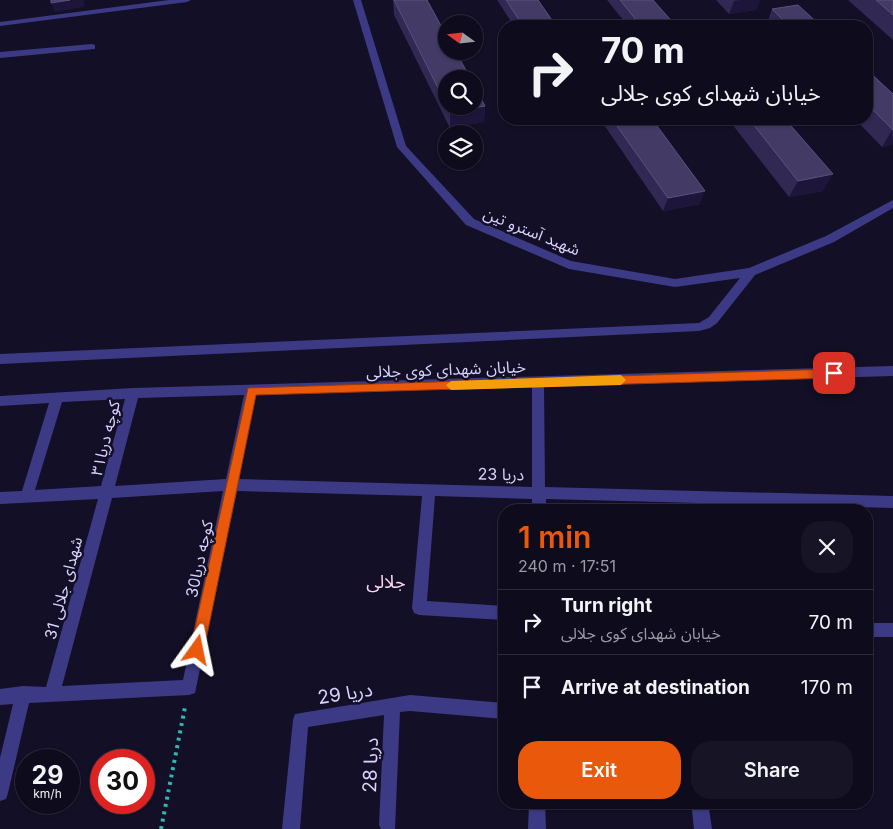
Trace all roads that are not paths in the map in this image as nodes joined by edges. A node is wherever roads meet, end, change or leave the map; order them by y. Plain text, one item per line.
1 (187, 0) edge
2 (357, 0) edge
3 (0, 24) edge
4 (92, 47) dead end
5 (0, 55) edge
6 (893, 203) edge
7 (751, 272) junction
8 (0, 359) edge
9 (893, 371) edge
10 (538, 383) junction
11 (252, 391) junction
12 (133, 393) junction
13 (57, 398) junction
14 (0, 401) edge
15 (232, 485) junction
16 (429, 489) junction
17 (108, 491) junction
18 (539, 492) junction
19 (0, 498) edge
20 (26, 498) junction
21 (893, 502) edge
22 (539, 504) edge
23 (498, 613) edge
24 (873, 630) edge
25 (893, 630) edge
26 (23, 694) junction
27 (52, 694) junction
28 (0, 696) edge
29 (392, 706) junction
30 (498, 710) edge
31 (0, 793) edge
32 (537, 809) edge
33 (701, 809) edge
34 (388, 825) dead end
35 (291, 829) edge
36 (537, 829) edge
37 (703, 829) edge

1 - 3 street
2 - 7 street, شهید آسترو تین
4 - 5 street
6 - 7 street, شهید آسترو تین
7 - 8 street
9 - 10 street, خیابان شهدای کوی جلالی
10 - 11 street, خیابان شهدای کوی جلالی
10 - 18 street
11 - 12 street, خیابان شهدای کوی جلالی
11 - 15 street, کوچه دریا30
12 - 13 street, خیابان شهدای کوی جلالی
12 - 17 street, کوچه دریا۳۱
13 - 14 street, خیابان شهدای کوی جلالی
13 - 20 street
15 - 16 street, دریا 23
15 - 17 street, دریا 23
15 - 27 street, کوچه دریا30
16 - 18 street, دریا 23
16 - 23 street
17 - 20 street, دریا 23
17 - 27 street, شهدای جلالی 31
18 - 21 street, دریا 23
18 - 22 street
19 - 20 street, دریا 23
24 - 25 street
26 - 27 street
26 - 28 street
26 - 31 street
29 - 30 street, دریا 29
29 - 34 street, دریا 28
29 - 35 street, دریا 29
32 - 36 street
33 - 37 street

